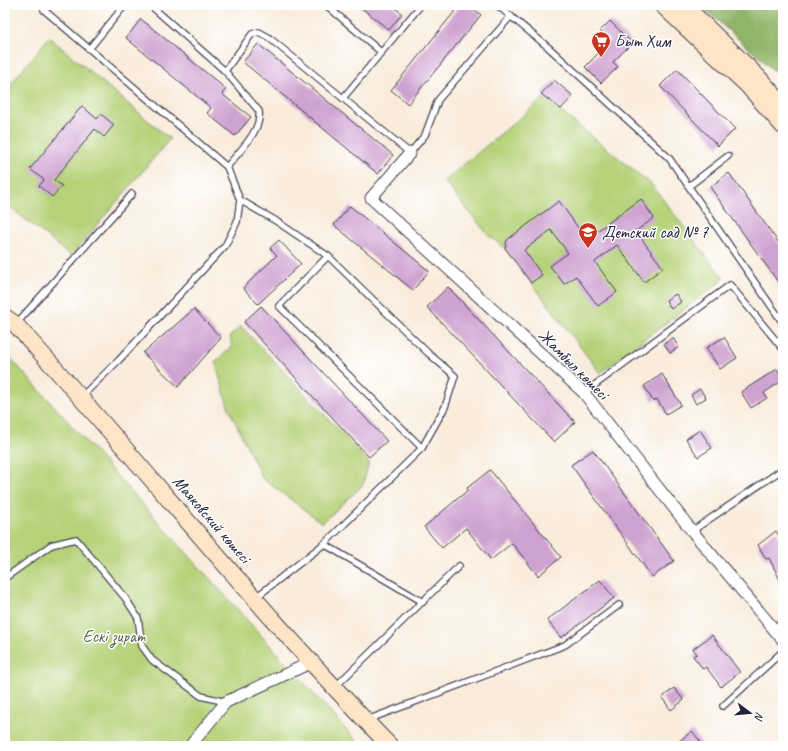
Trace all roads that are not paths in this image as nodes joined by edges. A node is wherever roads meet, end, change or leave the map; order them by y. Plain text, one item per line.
1 (44, 5) edge
2 (125, 5) edge
3 (150, 5) edge
4 (326, 5) edge
5 (421, 5) edge
6 (497, 5) edge
7 (662, 5) edge
8 (684, 5) edge
9 (511, 16) junction
10 (90, 49) junction
11 (381, 52) junction
12 (225, 71) junction
13 (343, 98) junction
14 (783, 105) edge
15 (783, 126) edge
16 (410, 153) junction
17 (728, 156) dead end
18 (227, 166) junction
19 (689, 186) junction
20 (132, 194) dead end
21 (240, 200) junction
22 (328, 256) junction
23 (10, 321) edge
24 (783, 322) edge
25 (783, 349) edge
26 (584, 393) junction
27 (81, 396) junction
28 (422, 448) junction
29 (783, 469) edge
30 (692, 531) junction
31 (324, 544) junction
32 (459, 566) dead end
33 (5, 578) edge
34 (254, 598) junction
35 (423, 602) junction
36 (619, 605) dead end
37 (783, 640) edge
38 (783, 651) edge
39 (312, 662) junction
40 (335, 688) junction
41 (226, 702) junction
42 (723, 706) dead end
43 (365, 720) junction
44 (190, 746) edge
45 (390, 746) edge

1 - 10 lane
2 - 10 lane
3 - 12 lane
4 - 11 lane
5 - 11 lane
6 - 9 lane
7 - 15 main road
8 - 14 main road
9 - 16 lane
9 - 19 lane
10 - 18 lane
11 - 13 lane
12 - 13 lane
12 - 18 lane
13 - 16 lane
16 - 26 street, Жамбыл көшесі
17 - 19 lane
18 - 21 lane
19 - 24 lane
20 - 23 lane
21 - 22 lane
21 - 27 lane
22 - 28 lane
22 - 28 lane
23 - 27 main road, Маяковский көшесі
25 - 26 lane
26 - 30 street, Жамбыл көшесі
27 - 34 main road, Маяковский көшесі
28 - 31 lane
29 - 30 lane
30 - 37 street, Жамбыл көшесі
31 - 34 lane
31 - 35 lane
32 - 35 lane
33 - 41 lane
34 - 39 main road, Маяковский көшесі
35 - 40 lane
36 - 43 lane
38 - 42 lane
39 - 40 main road, Маяковский көшесі
39 - 41 street
40 - 43 main road, Маяковский көшесі
41 - 44 street
43 - 45 main road, Маяковский көшесі

